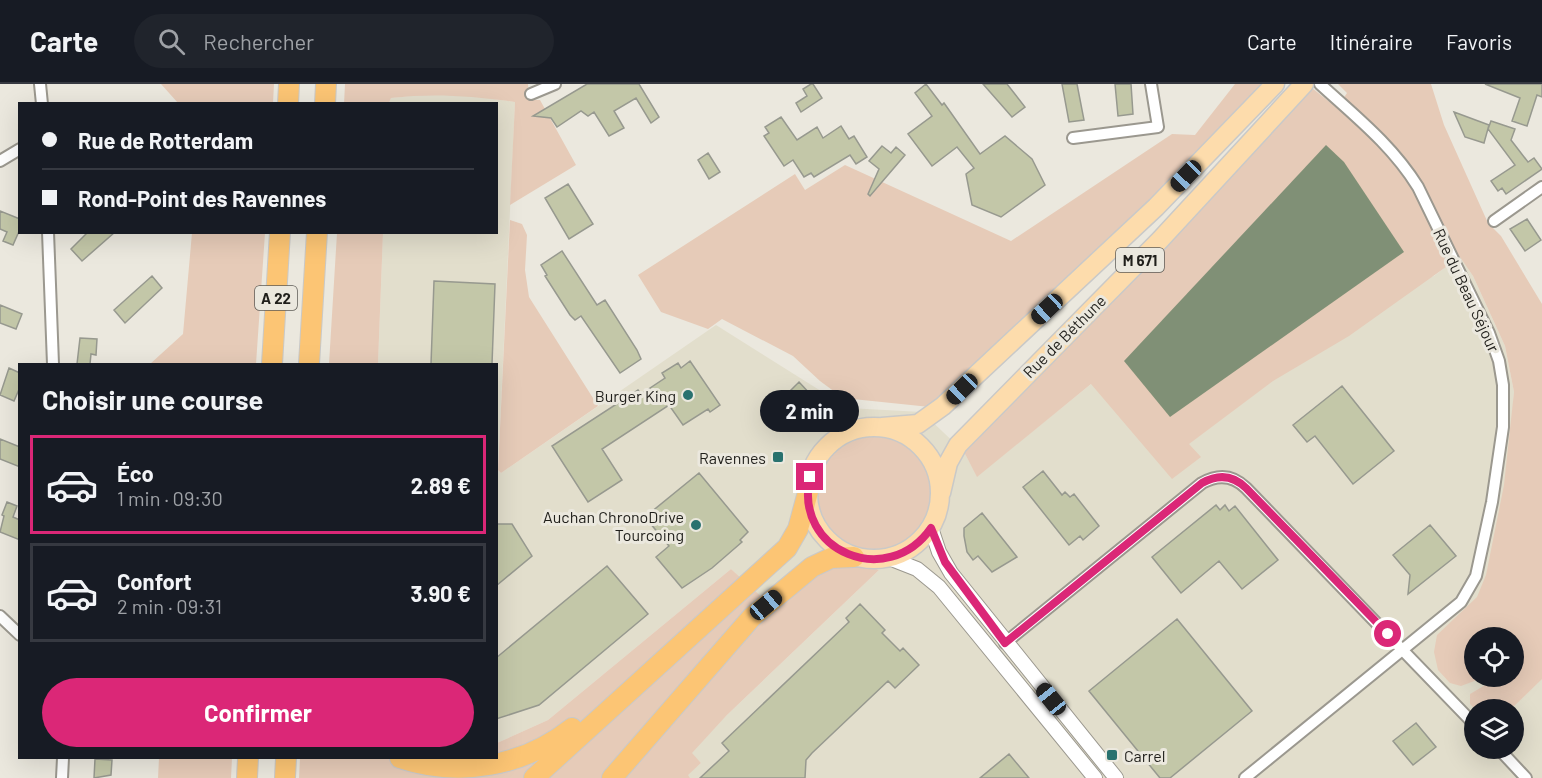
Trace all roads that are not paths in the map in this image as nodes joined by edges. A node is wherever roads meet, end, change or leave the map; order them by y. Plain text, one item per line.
1 (289, 84) edge
2 (326, 84) edge
3 (555, 84) edge
4 (1151, 84) edge
5 (1275, 84) edge
6 (1304, 84) edge
7 (44, 85) edge
8 (1324, 88) edge
9 (531, 94) dead end
10 (42, 102) edge
11 (288, 102) edge
12 (325, 102) edge
13 (1073, 138) dead end
14 (18, 150) edge
15 (0, 161) edge
16 (1542, 187) edge
17 (1494, 221) dead end
18 (48, 234) edge
19 (280, 234) edge
20 (317, 234) edge
21 (54, 363) edge
22 (272, 363) edge
23 (309, 363) edge
24 (882, 428) junction
25 (808, 492) junction
26 (941, 493) junction
27 (931, 528) junction
28 (854, 557) junction
29 (889, 558) junction
30 (739, 591) junction
31 (0, 616) edge
32 (18, 634) edge
33 (1005, 643) junction
34 (1403, 650) junction
35 (1464, 714) edge
36 (63, 759) edge
37 (248, 759) edge
38 (286, 759) edge
39 (404, 759) edge
40 (1508, 759) edge
41 (62, 778) edge
42 (247, 778) edge
43 (285, 778) edge
44 (534, 778) edge
45 (612, 778) edge
46 (1095, 778) edge
47 (1116, 778) edge
48 (1245, 778) edge
49 (1526, 778) edge

1 - 11 highway
2 - 12 highway
3 - 9 street
4 - 13 street
5 - 24 main road, Rue de Béthune / M 671
6 - 26 main road, Rue de Béthune / M 671
7 - 10 street
8 - 34 street, Rue du Beau Séjour
14 - 15 street
16 - 17 street
18 - 21 street
19 - 22 highway, A 22
20 - 23 highway, A 22
24 - 25 main road
24 - 26 main road
25 - 28 main road
25 - 30 highway
26 - 27 main road
27 - 29 main road
27 - 33 street
28 - 29 main road
28 - 45 highway
29 - 46 street
30 - 39 highway
30 - 44 highway
31 - 32 street
33 - 34 street
33 - 47 street
34 - 35 street
34 - 48 street, Rue du Beau Séjour
36 - 41 street
37 - 42 highway
38 - 43 highway
40 - 49 street

